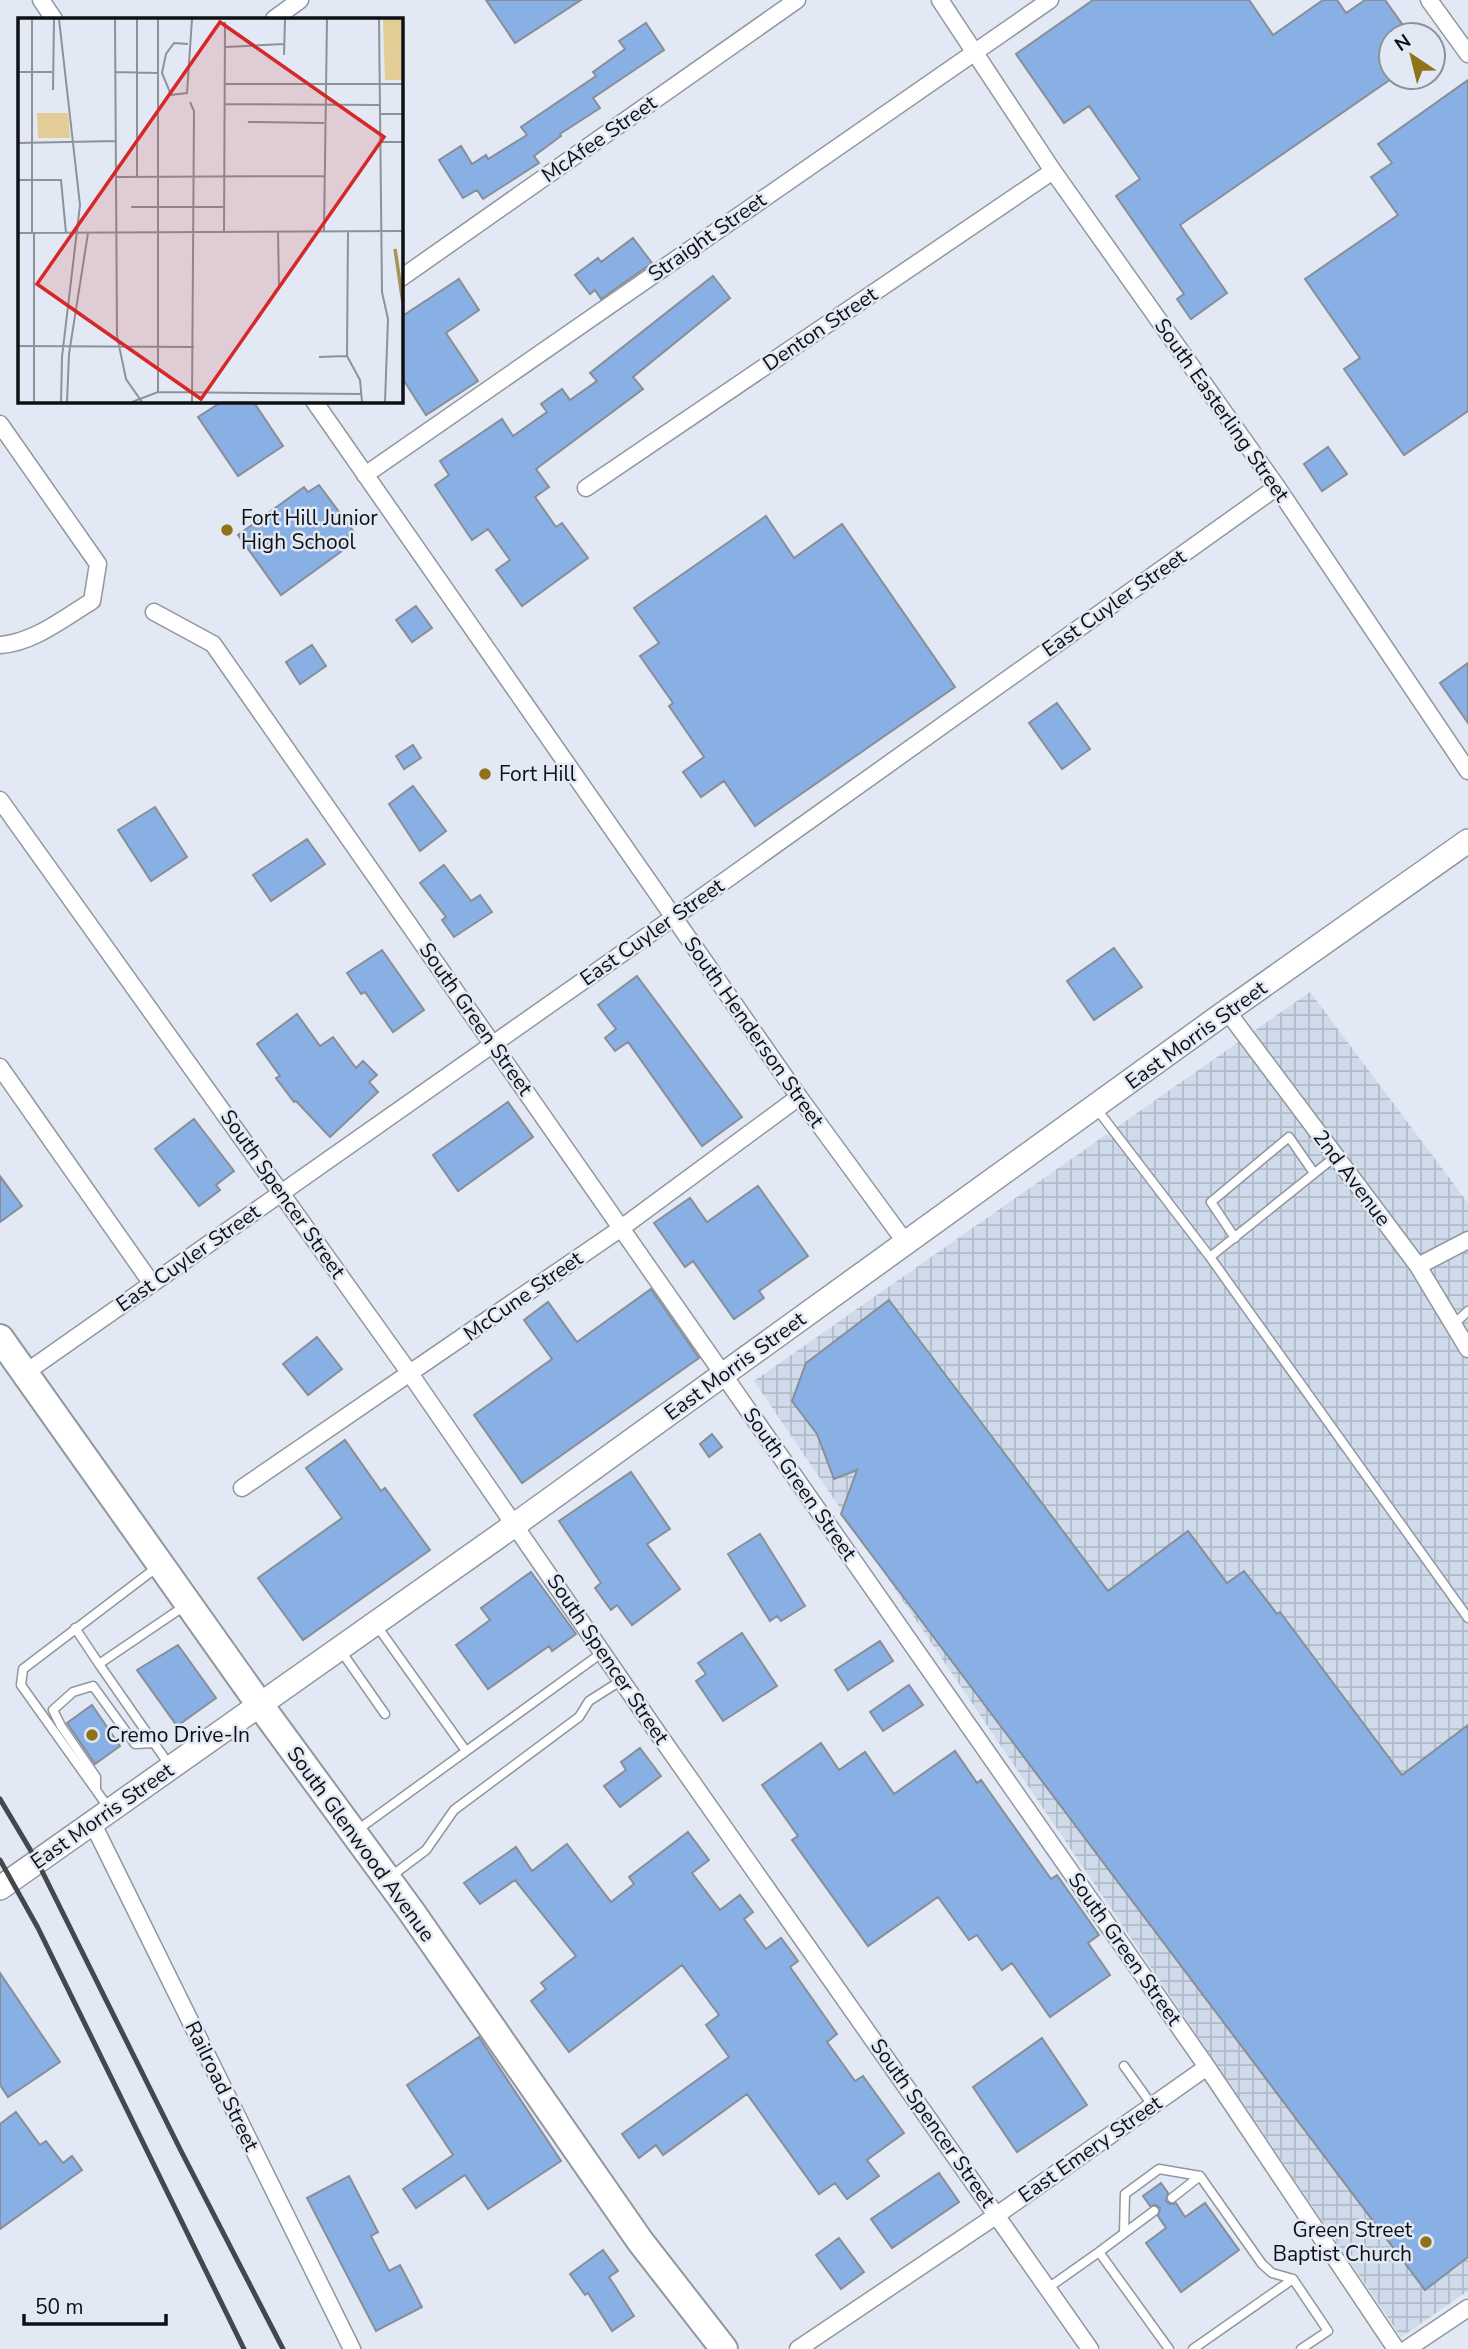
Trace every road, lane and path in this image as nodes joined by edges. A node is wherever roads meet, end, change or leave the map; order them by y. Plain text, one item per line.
1 (41, 0) edge
2 (300, 0) edge
3 (797, 0) edge
4 (940, 0) edge
5 (1050, 0) edge
6 (1430, 0) edge
7 (53, 18) edge
8 (275, 18) edge
9 (974, 51) junction
10 (1467, 52) edge
11 (1053, 171) junction
12 (402, 277) edge
13 (315, 402) edge
14 (0, 424) edge
15 (365, 475) junction
16 (1277, 487) junction
17 (586, 488) dead end
18 (154, 612) dead end
19 (0, 645) edge
20 (1468, 771) edge
21 (0, 800) edge
22 (1468, 841) edge
23 (674, 917) junction
24 (1227, 1012) junction
25 (493, 1043) junction
26 (0, 1067) edge
27 (799, 1097) junction
28 (1096, 1108) junction
29 (1336, 1156) junction
30 (1314, 1173) junction
31 (281, 1191) junction
32 (620, 1229) junction
33 (1235, 1238) junction
34 (1468, 1240) edge
35 (906, 1243) junction
36 (1210, 1257) junction
37 (1418, 1266) junction
38 (152, 1284) junction
39 (1468, 1311) edge
40 (1453, 1325) junction
41 (0, 1338) edge
42 (1468, 1349) edge
43 (25, 1373) junction
44 (723, 1374) junction
45 (411, 1375) junction
46 (242, 1488) dead end
47 (516, 1524) junction
48 (161, 1564) junction
49 (188, 1603) junction
50 (1468, 1618) edge
51 (375, 1624) junction
52 (75, 1628) junction
53 (339, 1649) junction
54 (603, 1652) junction
55 (99, 1664) junction
56 (622, 1680) junction
57 (260, 1705) junction
58 (386, 1714) dead end
59 (154, 1743) junction
60 (466, 1751) junction
61 (171, 1768) junction
62 (96, 1790) junction
63 (101, 1816) junction
64 (354, 1833) junction
65 (387, 1879) junction
66 (0, 1888) edge
67 (1124, 2066) dead end
68 (1207, 2067) junction
69 (1152, 2105) junction
70 (1200, 2176) junction
71 (1172, 2198) dead end
72 (1154, 2211) dead end
73 (997, 2215) junction
74 (1124, 2233) junction
75 (1099, 2252) junction
76 (1293, 2279) junction
77 (1048, 2288) junction
78 (1468, 2308) edge
79 (352, 2349) edge
80 (724, 2349) edge
81 (798, 2349) edge
82 (1090, 2349) edge
83 (1169, 2349) edge
84 (1193, 2349) edge
85 (1301, 2349) edge
86 (1396, 2349) edge
87 (1407, 2349) edge

1 - 7 street
2 - 8 street
3 - 12 street, McAfee Street
4 - 9 street, South Easterling Street
5 - 9 street, Straight Street
6 - 10 street
9 - 11 street, South Easterling Street
9 - 15 street, Straight Street
11 - 16 street, South Easterling Street
11 - 17 street, Denton Street
13 - 15 street, South Henderson Street
14 - 19 street
15 - 23 street, South Henderson Street
16 - 20 street, South Easterling Street
16 - 23 street, East Cuyler Street
18 - 25 street, South Green Street
21 - 31 street, South Spencer Street
22 - 24 main road, East Morris Street
23 - 25 street, East Cuyler Street
23 - 27 street, South Henderson Street
24 - 28 main road, East Morris Street
24 - 29 street, 2nd Avenue
25 - 31 street, East Cuyler Street
25 - 32 street, South Green Street
26 - 38 street
27 - 32 street, McCune Street
27 - 35 street, South Henderson Street
28 - 35 main road, East Morris Street
28 - 36 lane
29 - 30 lane
29 - 37 street, 2nd Avenue
30 - 33 lane
30 - 33 lane
31 - 38 street, East Cuyler Street
31 - 45 street, South Spencer Street
32 - 44 street, South Green Street
32 - 45 street, McCune Street
33 - 36 lane
34 - 37 street
35 - 44 main road, East Morris Street
36 - 50 lane
37 - 40 street, 2nd Avenue
38 - 43 street, East Cuyler Street
39 - 40 lane
40 - 42 street, 2nd Avenue
41 - 43 main road, South Glenwood Avenue
43 - 48 main road, South Glenwood Avenue
44 - 47 main road, East Morris Street
44 - 68 street, South Green Street
45 - 46 street, McCune Street
45 - 47 street, South Spencer Street
47 - 51 main road, East Morris Street
47 - 54 street, South Spencer Street
48 - 49 main road, South Glenwood Avenue
48 - 52 lane
49 - 55 lane
49 - 57 main road, South Glenwood Avenue
51 - 53 main road, East Morris Street
51 - 60 lane
52 - 55 lane
52 - 62 lane
53 - 57 main road, East Morris Street
53 - 58 lane
54 - 56 street, South Spencer Street
54 - 60 lane
55 - 59 lane
56 - 65 lane
56 - 73 street, South Spencer Street
57 - 61 main road, East Morris Street
57 - 64 main road, South Glenwood Avenue
59 - 61 lane
59 - 62 lane
60 - 64 lane
61 - 63 main road, East Morris Street
62 - 63 lane
63 - 66 main road, East Morris Street
63 - 79 street, Railroad Street
64 - 65 main road, South Glenwood Avenue
65 - 80 main road, South Glenwood Avenue
67 - 69 lane
68 - 69 street, East Emery Street
68 - 86 street, South Green Street
69 - 73 street, East Emery Street
70 - 71 lane
70 - 74 lane
70 - 76 lane
72 - 74 lane
73 - 77 street, South Spencer Street
73 - 81 street, East Emery Street
74 - 75 lane
75 - 77 lane
75 - 83 lane
76 - 84 lane
76 - 85 lane
77 - 82 street, South Spencer Street
78 - 87 street

